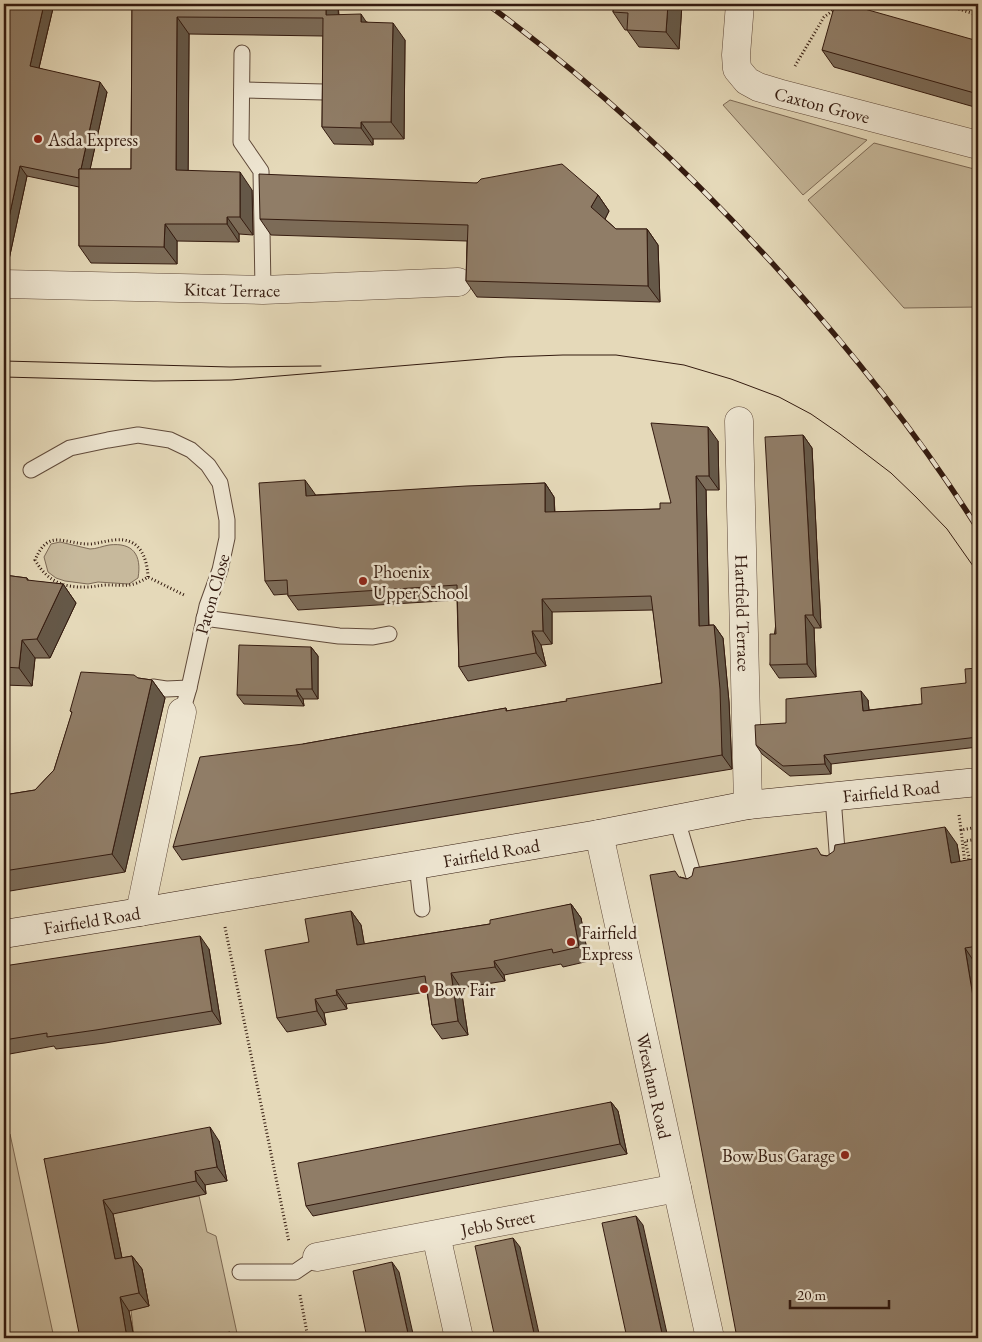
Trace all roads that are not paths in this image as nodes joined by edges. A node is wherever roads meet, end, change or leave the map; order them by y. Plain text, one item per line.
1 (740, 4) edge
2 (242, 53) dead end
3 (242, 90) junction
4 (324, 92) edge
5 (978, 145) edge
6 (458, 282) dead end
7 (4, 284) edge
8 (263, 290) junction
9 (740, 421) dead end
10 (31, 470) dead end
11 (205, 612) junction
12 (389, 634) dead end
13 (153, 687) dead end
14 (185, 700) junction
15 (978, 782) edge
16 (833, 797) junction
17 (748, 805) junction
18 (677, 820) junction
19 (599, 834) junction
20 (838, 864) edge
21 (417, 865) junction
22 (697, 887) edge
23 (422, 909) dead end
24 (140, 912) junction
25 (4, 934) edge
26 (677, 1188) junction
27 (436, 1235) junction
28 (317, 1257) joint
29 (240, 1272) dead end
30 (459, 1338) edge
31 (710, 1338) edge

1 - 5 street, Caxton Grove
2 - 3 lane
3 - 4 lane
3 - 8 lane
6 - 8 street, Kitcat Terrace
7 - 8 street, Kitcat Terrace
9 - 17 street, Hartfield Terrace
10 - 11 lane, Paton Close
11 - 12 lane
11 - 14 lane, Paton Close
13 - 14 lane
14 - 24 street, Paton Close
15 - 16 street, Fairfield Road
16 - 17 street, Fairfield Road
16 - 20 lane
17 - 18 street, Fairfield Road
18 - 19 street, Fairfield Road
18 - 22 lane
19 - 21 street, Fairfield Road
19 - 26 street, Wrexham Road
21 - 23 lane
21 - 24 street, Fairfield Road
24 - 25 street, Fairfield Road
26 - 27 street, Jebb Street
26 - 31 street, Wrexham Road
27 - 28 street, Jebb Street
27 - 30 street
28 - 29 lane

